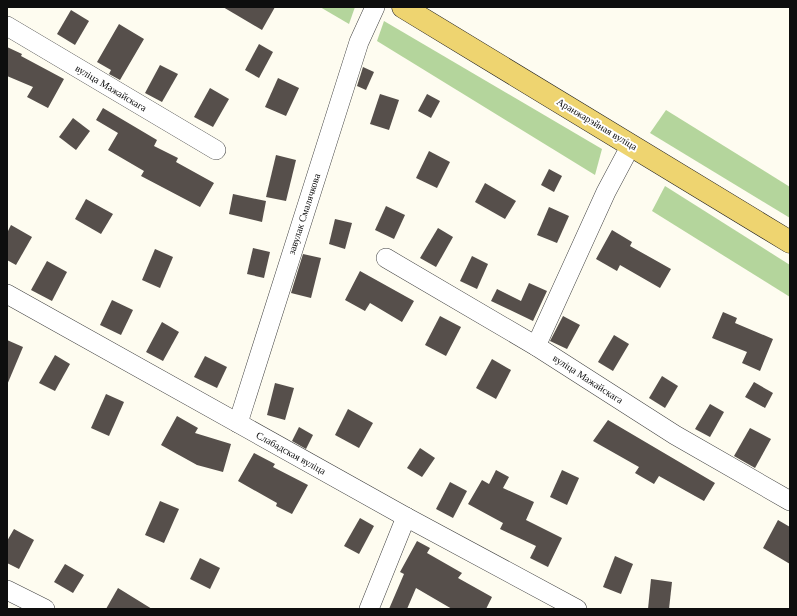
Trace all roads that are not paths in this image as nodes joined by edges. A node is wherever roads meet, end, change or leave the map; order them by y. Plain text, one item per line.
1 (375, 7) edge
2 (403, 7) edge
3 (7, 26) edge
4 (631, 145) junction
5 (216, 150) dead end
6 (790, 242) edge
7 (386, 258) dead end
8 (7, 294) edge
9 (536, 346) junction
10 (238, 423) junction
11 (790, 501) edge
12 (406, 517) junction
13 (7, 590) edge
14 (45, 609) edge
15 (369, 609) edge
16 (577, 609) edge

1 - 10 street, завулак Смалячкова
2 - 4 main road, Аранжарэйная вуліца
3 - 5 street, вуліца Мажайскага
4 - 6 main road, Аранжарэйная вуліца
4 - 9 street
7 - 9 street, вуліца Мажайскага
8 - 10 street, Слабадская вуліца
9 - 11 street, вуліца Мажайскага
10 - 12 street, Слабадская вуліца
12 - 15 street
12 - 16 street, Слабадская вуліца
13 - 14 street

